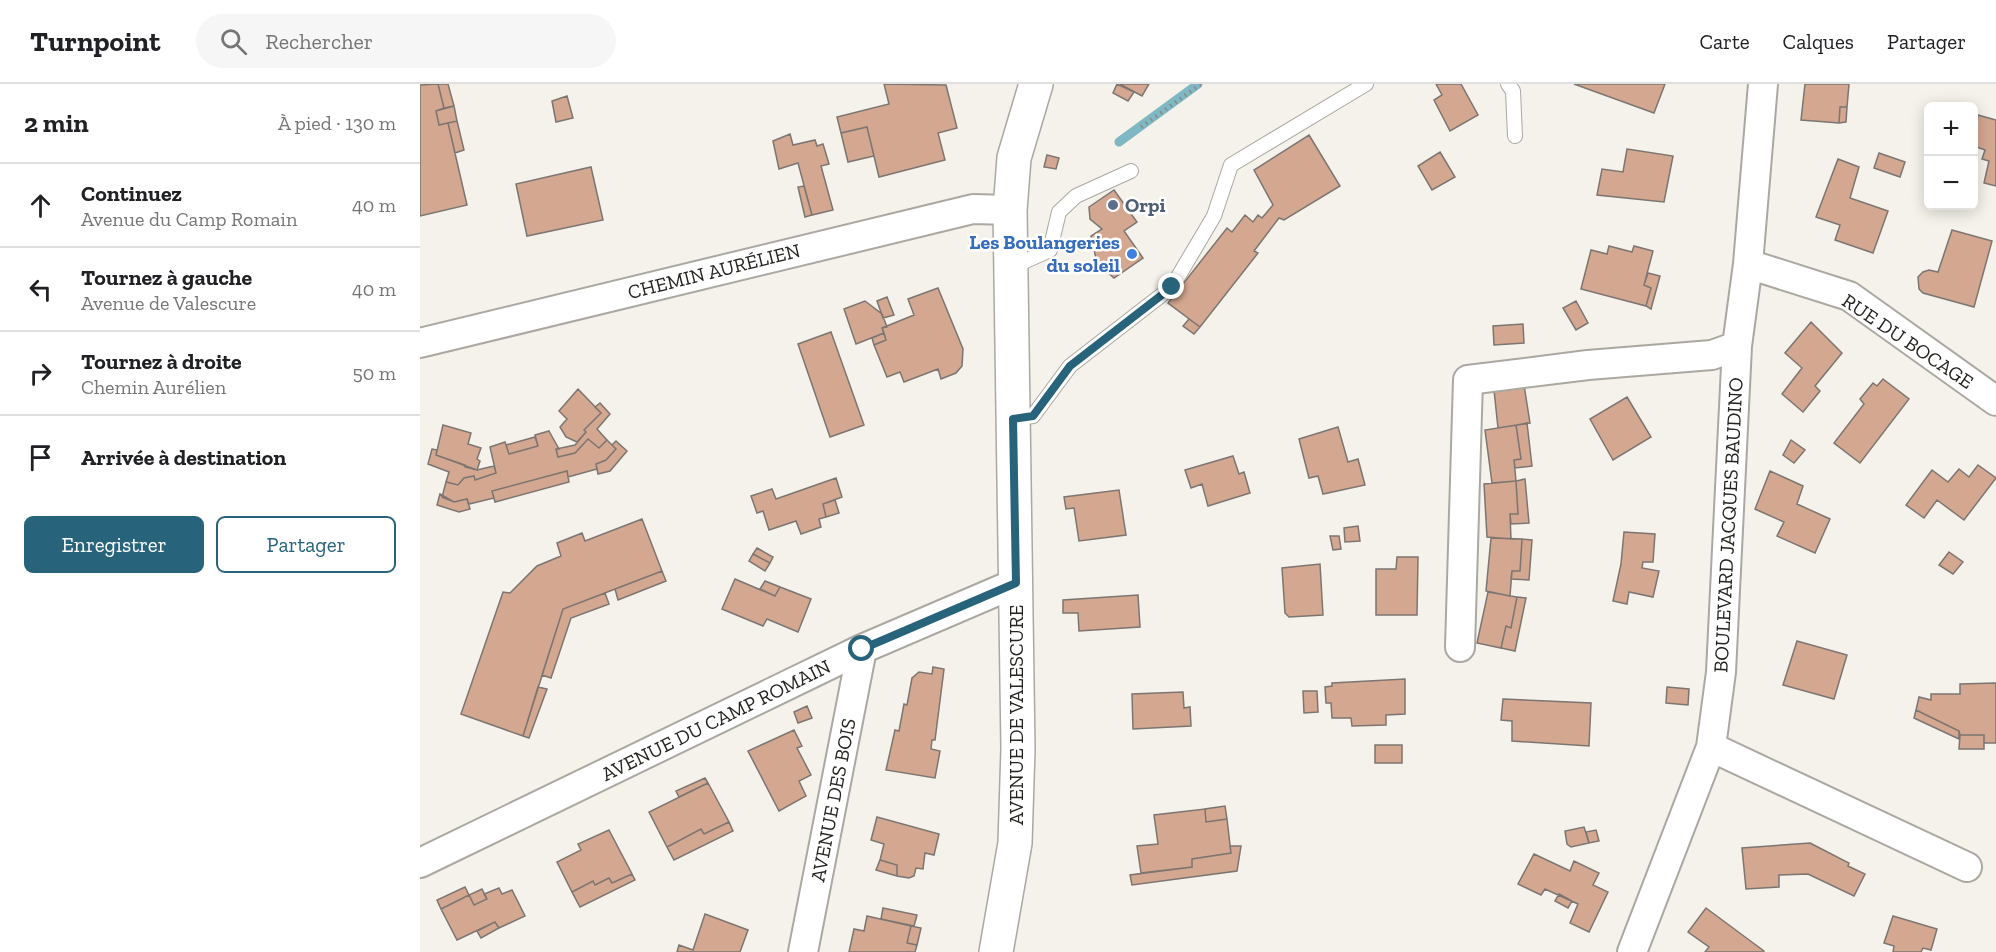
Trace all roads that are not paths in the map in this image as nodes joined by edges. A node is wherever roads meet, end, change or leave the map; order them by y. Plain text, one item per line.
1 (1036, 84) edge
2 (1366, 84) edge
3 (1508, 84) edge
4 (1763, 84) edge
5 (1515, 136) dead end
6 (1131, 171) dead end
7 (1010, 210) junction
8 (1748, 264) junction
9 (1010, 268) junction
10 (420, 343) edge
11 (1737, 346) junction
12 (1996, 401) edge
13 (1013, 419) junction
14 (1016, 583) junction
15 (1460, 647) dead end
16 (862, 649) junction
17 (1711, 747) junction
18 (420, 863) edge
19 (1967, 867) dead end
20 (803, 952) edge
21 (996, 952) edge
22 (1632, 952) edge

1 - 7 main road, AVENUE DE VALESCURE
2 - 13 lane
3 - 5 lane
4 - 8 street, BOULEVARD JACQUES BAUDINO
6 - 9 lane
7 - 9 main road, AVENUE DE VALESCURE
7 - 10 street, CHEMIN AURÉLIEN
8 - 11 street, BOULEVARD JACQUES BAUDINO
8 - 12 street, RUE DU BOCAGE
9 - 13 main road, AVENUE DE VALESCURE
11 - 15 street
11 - 17 street, BOULEVARD JACQUES BAUDINO
13 - 14 main road, AVENUE DE VALESCURE
14 - 16 street, AVENUE DU CAMP ROMAIN
14 - 21 main road, AVENUE DE VALESCURE
16 - 18 street, AVENUE DU CAMP ROMAIN
16 - 20 street, AVENUE DES BOIS
17 - 19 street
17 - 22 street, BOULEVARD JACQUES BAUDINO

